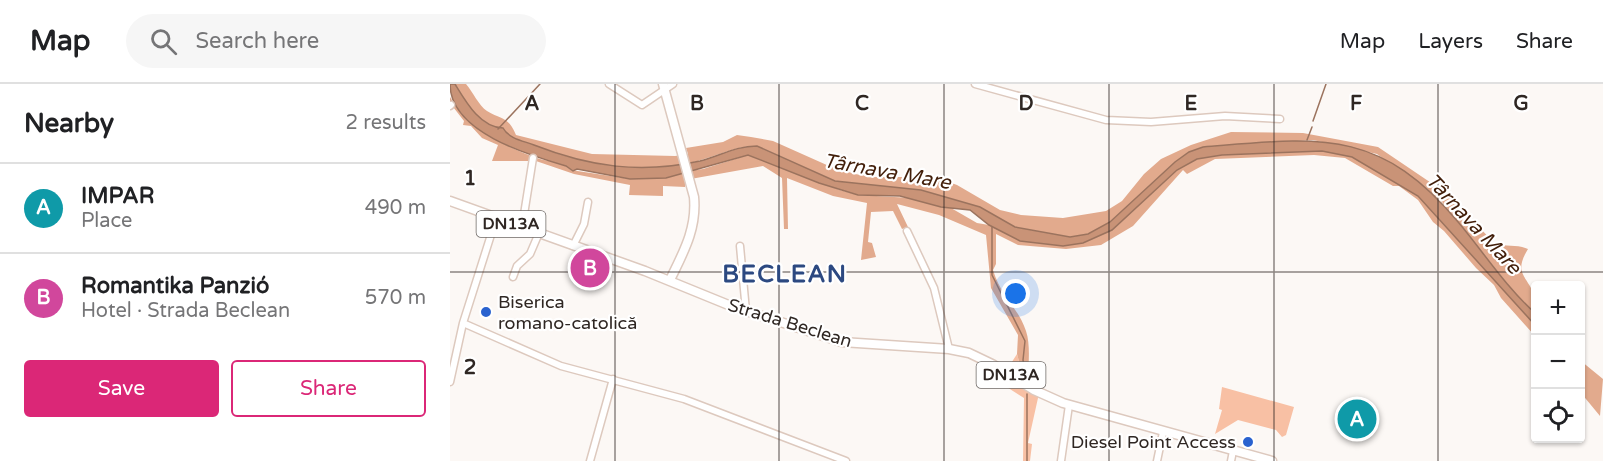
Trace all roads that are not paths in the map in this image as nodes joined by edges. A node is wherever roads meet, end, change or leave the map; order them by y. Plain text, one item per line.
1 (609, 84) edge
2 (673, 84) edge
3 (975, 84) edge
4 (664, 87) edge
5 (1280, 119) dead end
6 (533, 158) dead end
7 (450, 201) edge
8 (588, 202) dead end
9 (496, 219) junction
10 (522, 227) junction
11 (907, 231) dead end
12 (539, 233) junction
13 (573, 246) junction
14 (740, 246) dead end
15 (513, 277) dead end
16 (670, 280) junction
17 (746, 311) junction
18 (463, 323) junction
19 (949, 349) junction
20 (613, 379) junction
21 (450, 381) edge
22 (1069, 405) junction
23 (1163, 432) junction
24 (1233, 451) junction
25 (590, 461) edge
26 (846, 461) edge
27 (1061, 461) edge
28 (1157, 461) edge
29 (1231, 461) edge
30 (1271, 461) edge

1 - 4 street
2 - 4 street
3 - 5 street
4 - 16 main road
6 - 10 street
7 - 9 main road, Strada Beclean / DN13A
8 - 13 street
9 - 10 main road, Strada Beclean / DN13A
9 - 18 street
10 - 12 main road, Strada Beclean / DN13A
11 - 19 street
12 - 13 main road, Strada Beclean / DN13A
12 - 15 street
13 - 16 main road, Strada Beclean / DN13A
14 - 17 street
16 - 17 main road, Strada Beclean / DN13A
17 - 19 main road, Strada Beclean / DN13A
18 - 20 street
18 - 21 street
19 - 22 main road, Strada Beclean / DN13A
20 - 25 street
20 - 26 street
22 - 23 main road, Strada Beclean / DN13A
22 - 27 street
23 - 24 main road, Strada Beclean / DN13A
23 - 28 street
24 - 29 street
24 - 30 main road, Strada Beclean / DN13A

